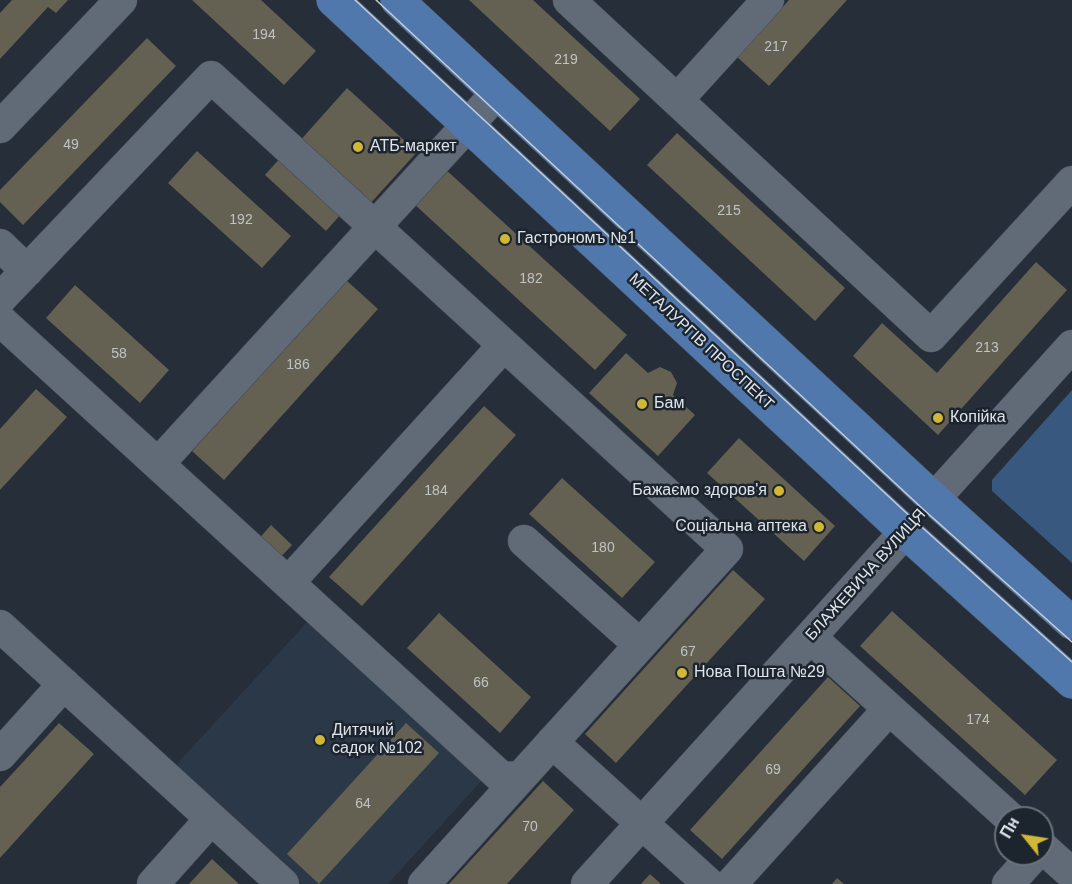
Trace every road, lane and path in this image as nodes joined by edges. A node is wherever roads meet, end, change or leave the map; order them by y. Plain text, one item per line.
1 (121, 0) edge
2 (333, 0) edge
3 (398, 0) edge
4 (569, 0) edge
5 (768, 0) edge
6 (497, 93) junction
7 (677, 100) junction
8 (467, 125) junction
9 (0, 127) edge
10 (1066, 202) edge
11 (375, 226) junction
12 (0, 245) edge
13 (27, 271) junction
14 (0, 299) edge
15 (0, 320) edge
16 (504, 345) junction
17 (1072, 346) edge
18 (158, 464) junction
19 (934, 499) junction
20 (905, 532) junction
21 (524, 541) dead end
22 (288, 583) junction
23 (1072, 623) edge
24 (0, 626) edge
25 (810, 637) junction
26 (640, 645) junction
27 (1072, 682) edge
28 (64, 684) junction
29 (890, 709) junction
30 (552, 742) junction
31 (0, 755) edge
32 (520, 777) junction
33 (997, 806) edge
34 (211, 819) junction
35 (642, 823) junction
36 (1054, 858) edge
37 (1024, 866) edge
38 (1072, 874) edge
39 (153, 884) edge
40 (282, 884) edge
41 (424, 884) edge
42 (587, 884) edge
43 (709, 884) edge
44 (731, 884) edge
45 (1008, 884) edge

1 - 9 street
2 - 8 main road, МЕТАЛУРГІВ ПРОСПЕКТ
3 - 6 main road
4 - 7 street
5 - 7 street
6 - 8 street
6 - 19 main road
7 - 10 street
8 - 11 street
8 - 20 main road, МЕТАЛУРГІВ ПРОСПЕКТ
11 - 13 street
11 - 16 street
11 - 18 street
12 - 13 street
13 - 14 street
15 - 18 street
16 - 22 street
16 - 26 street
17 - 19 street, БЛАЖЕВИЧА ВУЛИЦЯ
18 - 22 street
19 - 20 main road, БЛАЖЕВИЧА ВУЛИЦЯ
19 - 23 main road
20 - 25 street, БЛАЖЕВИЧА ВУЛИЦЯ
20 - 27 main road, МЕТАЛУРГІВ ПРОСПЕКТ
21 - 26 street
22 - 32 street
24 - 28 street
25 - 29 street
25 - 35 street, БЛАЖЕВИЧА ВУЛИЦЯ
26 - 30 street
28 - 31 street
28 - 34 street
29 - 33 street
29 - 44 street
30 - 32 street
30 - 35 street
32 - 41 street
34 - 39 street
34 - 40 street
35 - 42 street, БЛАЖЕВИЧА ВУЛИЦЯ
35 - 43 street
36 - 38 street
37 - 45 street

